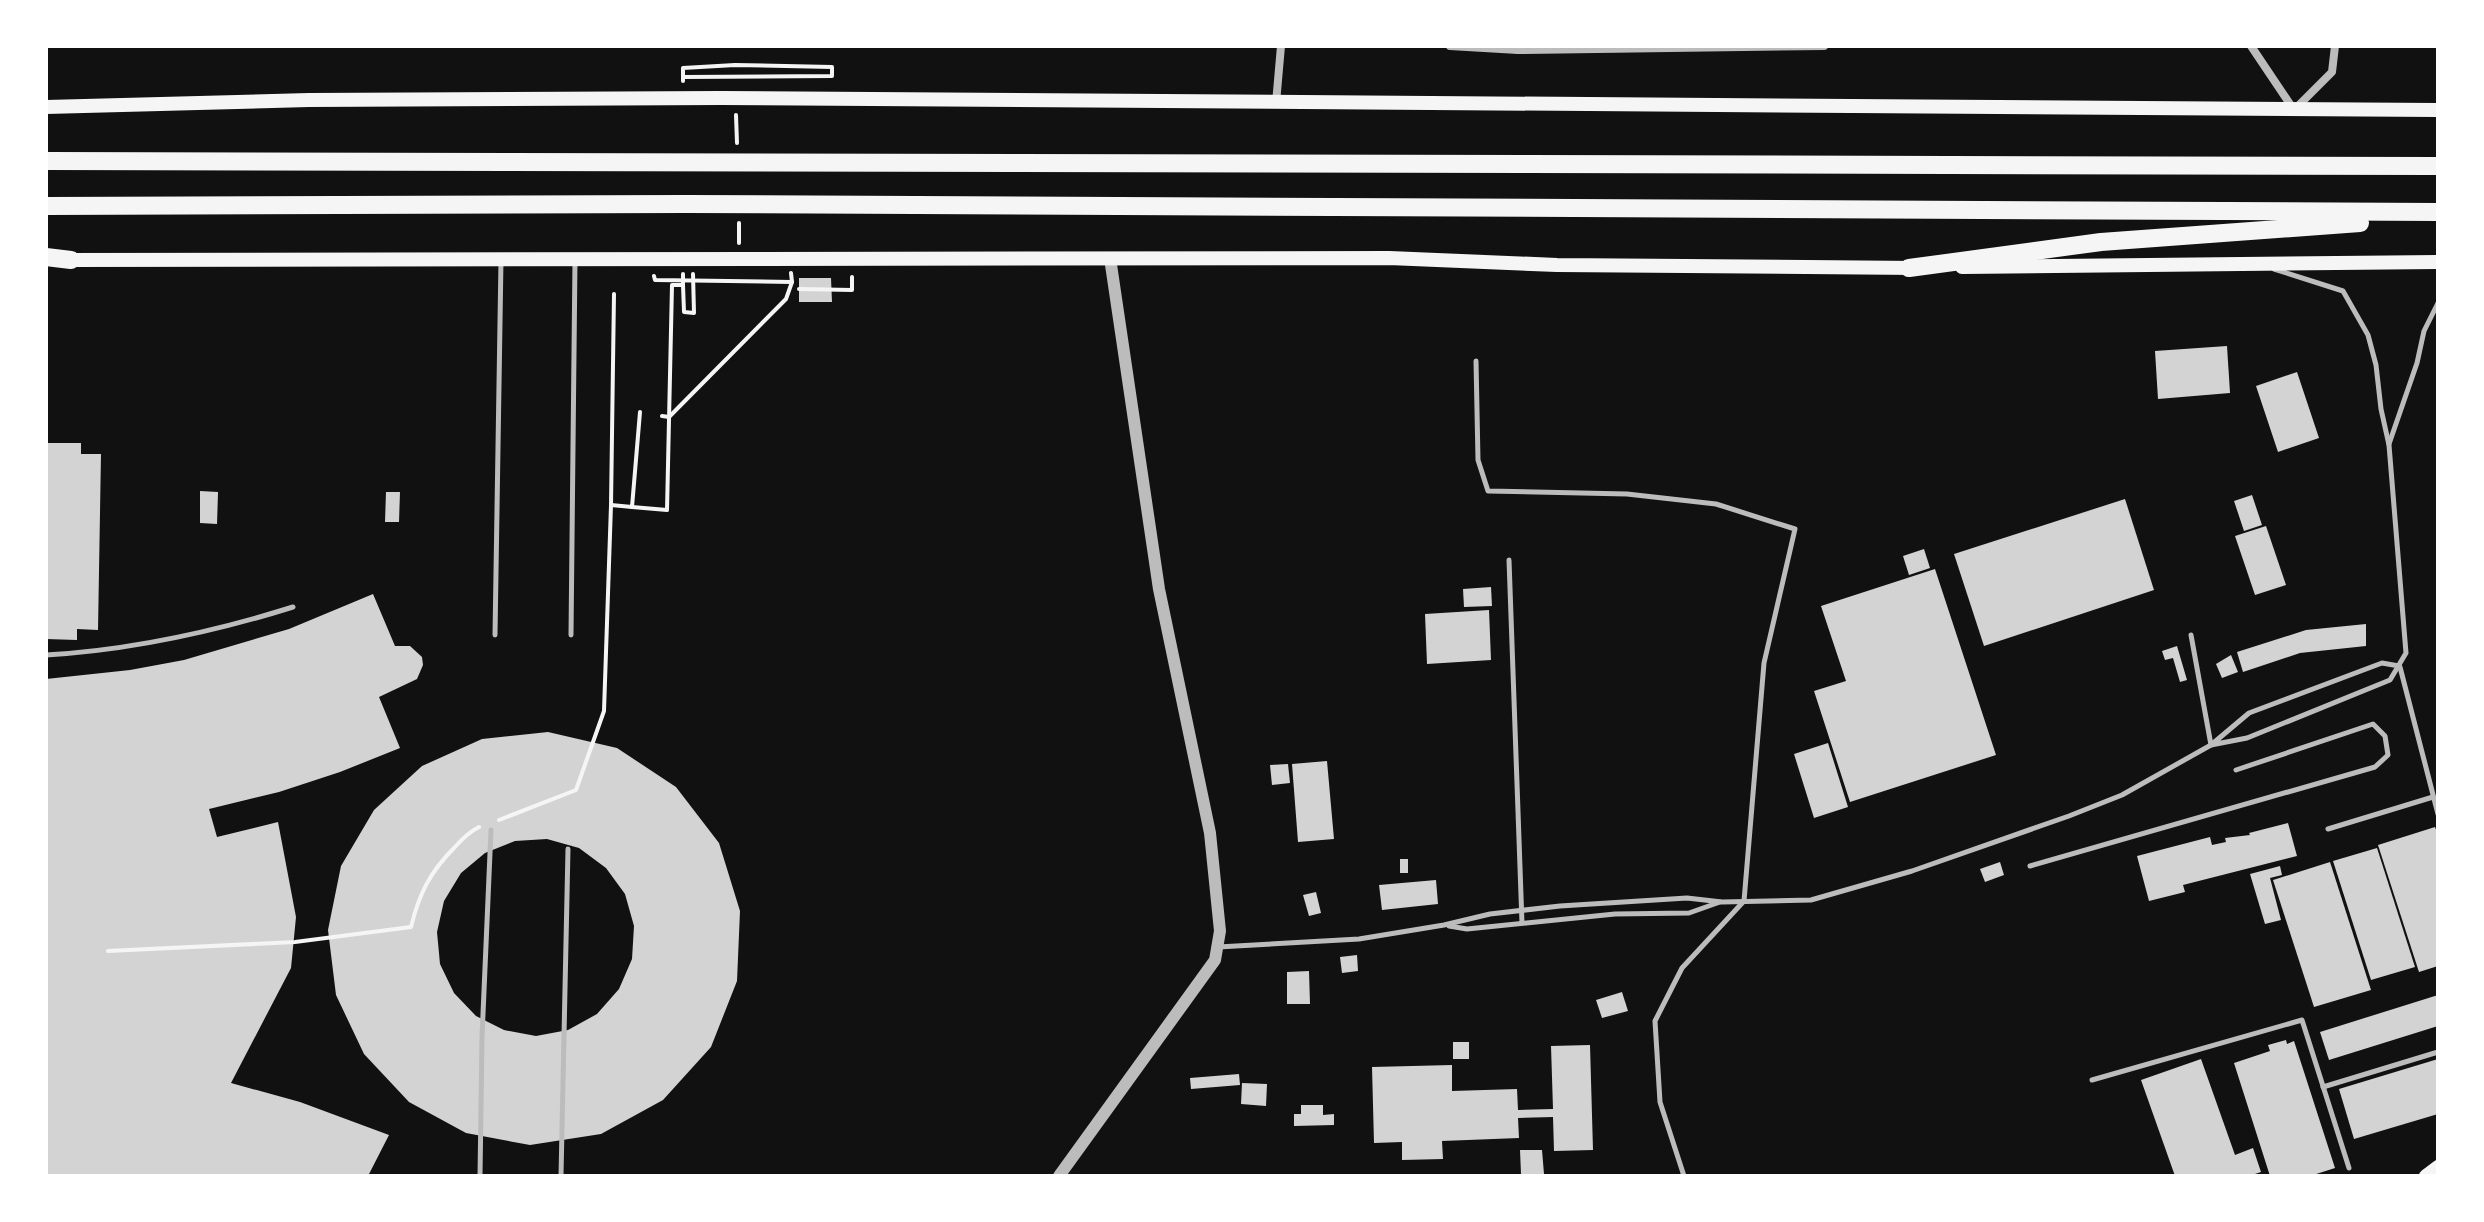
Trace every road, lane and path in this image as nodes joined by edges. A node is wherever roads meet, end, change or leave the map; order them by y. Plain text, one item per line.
1 (1281, 46) edge
2 (1450, 46) edge
3 (1824, 46) edge
4 (2251, 46) edge
5 (2335, 46) edge
6 (1518, 48) edge
7 (683, 68) dead end
8 (683, 77) dead end
9 (1276, 103) junction
10 (46, 107) edge
11 (2294, 110) junction
12 (2438, 110) edge
13 (46, 161) edge
14 (2438, 166) edge
15 (46, 206) edge
16 (2438, 214) edge
17 (852, 258) junction
18 (1110, 258) junction
19 (46, 259) edge
20 (501, 259) junction
21 (575, 259) junction
22 (71, 260) joint
23 (2438, 262) edge
24 (2261, 265) junction
25 (1909, 268) junction
26 (791, 272) dead end
27 (696, 273) junction
28 (792, 282) junction
29 (683, 285) junction
30 (799, 289) dead end
31 (614, 294) dead end
32 (2438, 303) edge
33 (1476, 361) dead end
34 (640, 412) dead end
35 (662, 416) dead end
36 (669, 417) junction
37 (2389, 445) junction
38 (611, 505) junction
39 (632, 507) junction
40 (1509, 560) dead end
41 (293, 607) dead end
42 (495, 635) dead end
43 (571, 635) dead end
44 (2191, 635) dead end
45 (46, 655) edge
46 (2399, 666) junction
47 (2211, 745) junction
48 (2236, 770) dead end
49 (2433, 797) junction
50 (2438, 814) edge
51 (497, 820) dead end
52 (484, 826) dead end
53 (2328, 829) dead end
54 (491, 830) dead end
55 (568, 849) dead end
56 (2030, 866) dead end
57 (1744, 901) junction
58 (1722, 902) junction
59 (1521, 911) junction
60 (1522, 923) junction
61 (1444, 925) junction
62 (1217, 947) junction
63 (108, 951) dead end
64 (2438, 1052) edge
65 (2092, 1080) dead end
66 (2323, 1087) junction
67 (2438, 1167) edge
68 (2349, 1168) dead end
69 (481, 1174) edge
70 (559, 1176) edge
71 (1059, 1176) edge
72 (1684, 1176) edge
73 (2426, 1176) edge

1 - 9 street
2 - 6 street
3 - 6 street
4 - 11 street
5 - 11 street
7 - 8 path
9 - 10 main road
9 - 11 main road
11 - 12 main road
13 - 14 highway
15 - 16 highway
16 - 25 highway
17 - 18 main road
17 - 21 main road
17 - 30 path
18 - 25 main road
18 - 62 street
19 - 22 highway
20 - 21 main road
20 - 22 main road
20 - 42 lane
21 - 43 lane
23 - 24 main road
24 - 25 main road
24 - 37 lane
26 - 28 path
27 - 28 path
27 - 29 path
27 - 29 path
28 - 36 path
29 - 36 path
31 - 38 path
32 - 37 lane
33 - 57 lane
34 - 39 path
35 - 36 path
36 - 39 path
37 - 46 lane
38 - 39 path
38 - 51 path
40 - 59 lane
41 - 45 lane
44 - 47 lane
46 - 47 lane
46 - 47 lane
46 - 49 lane
47 - 57 lane
48 - 56 lane
49 - 50 lane
49 - 53 lane
52 - 63 path
54 - 69 lane
55 - 70 lane
57 - 58 lane
57 - 72 lane
58 - 59 lane
58 - 60 lane
59 - 60 lane
59 - 61 lane
60 - 61 lane
61 - 62 lane
62 - 71 street
64 - 66 lane
65 - 66 lane
66 - 68 lane
67 - 73 main road

